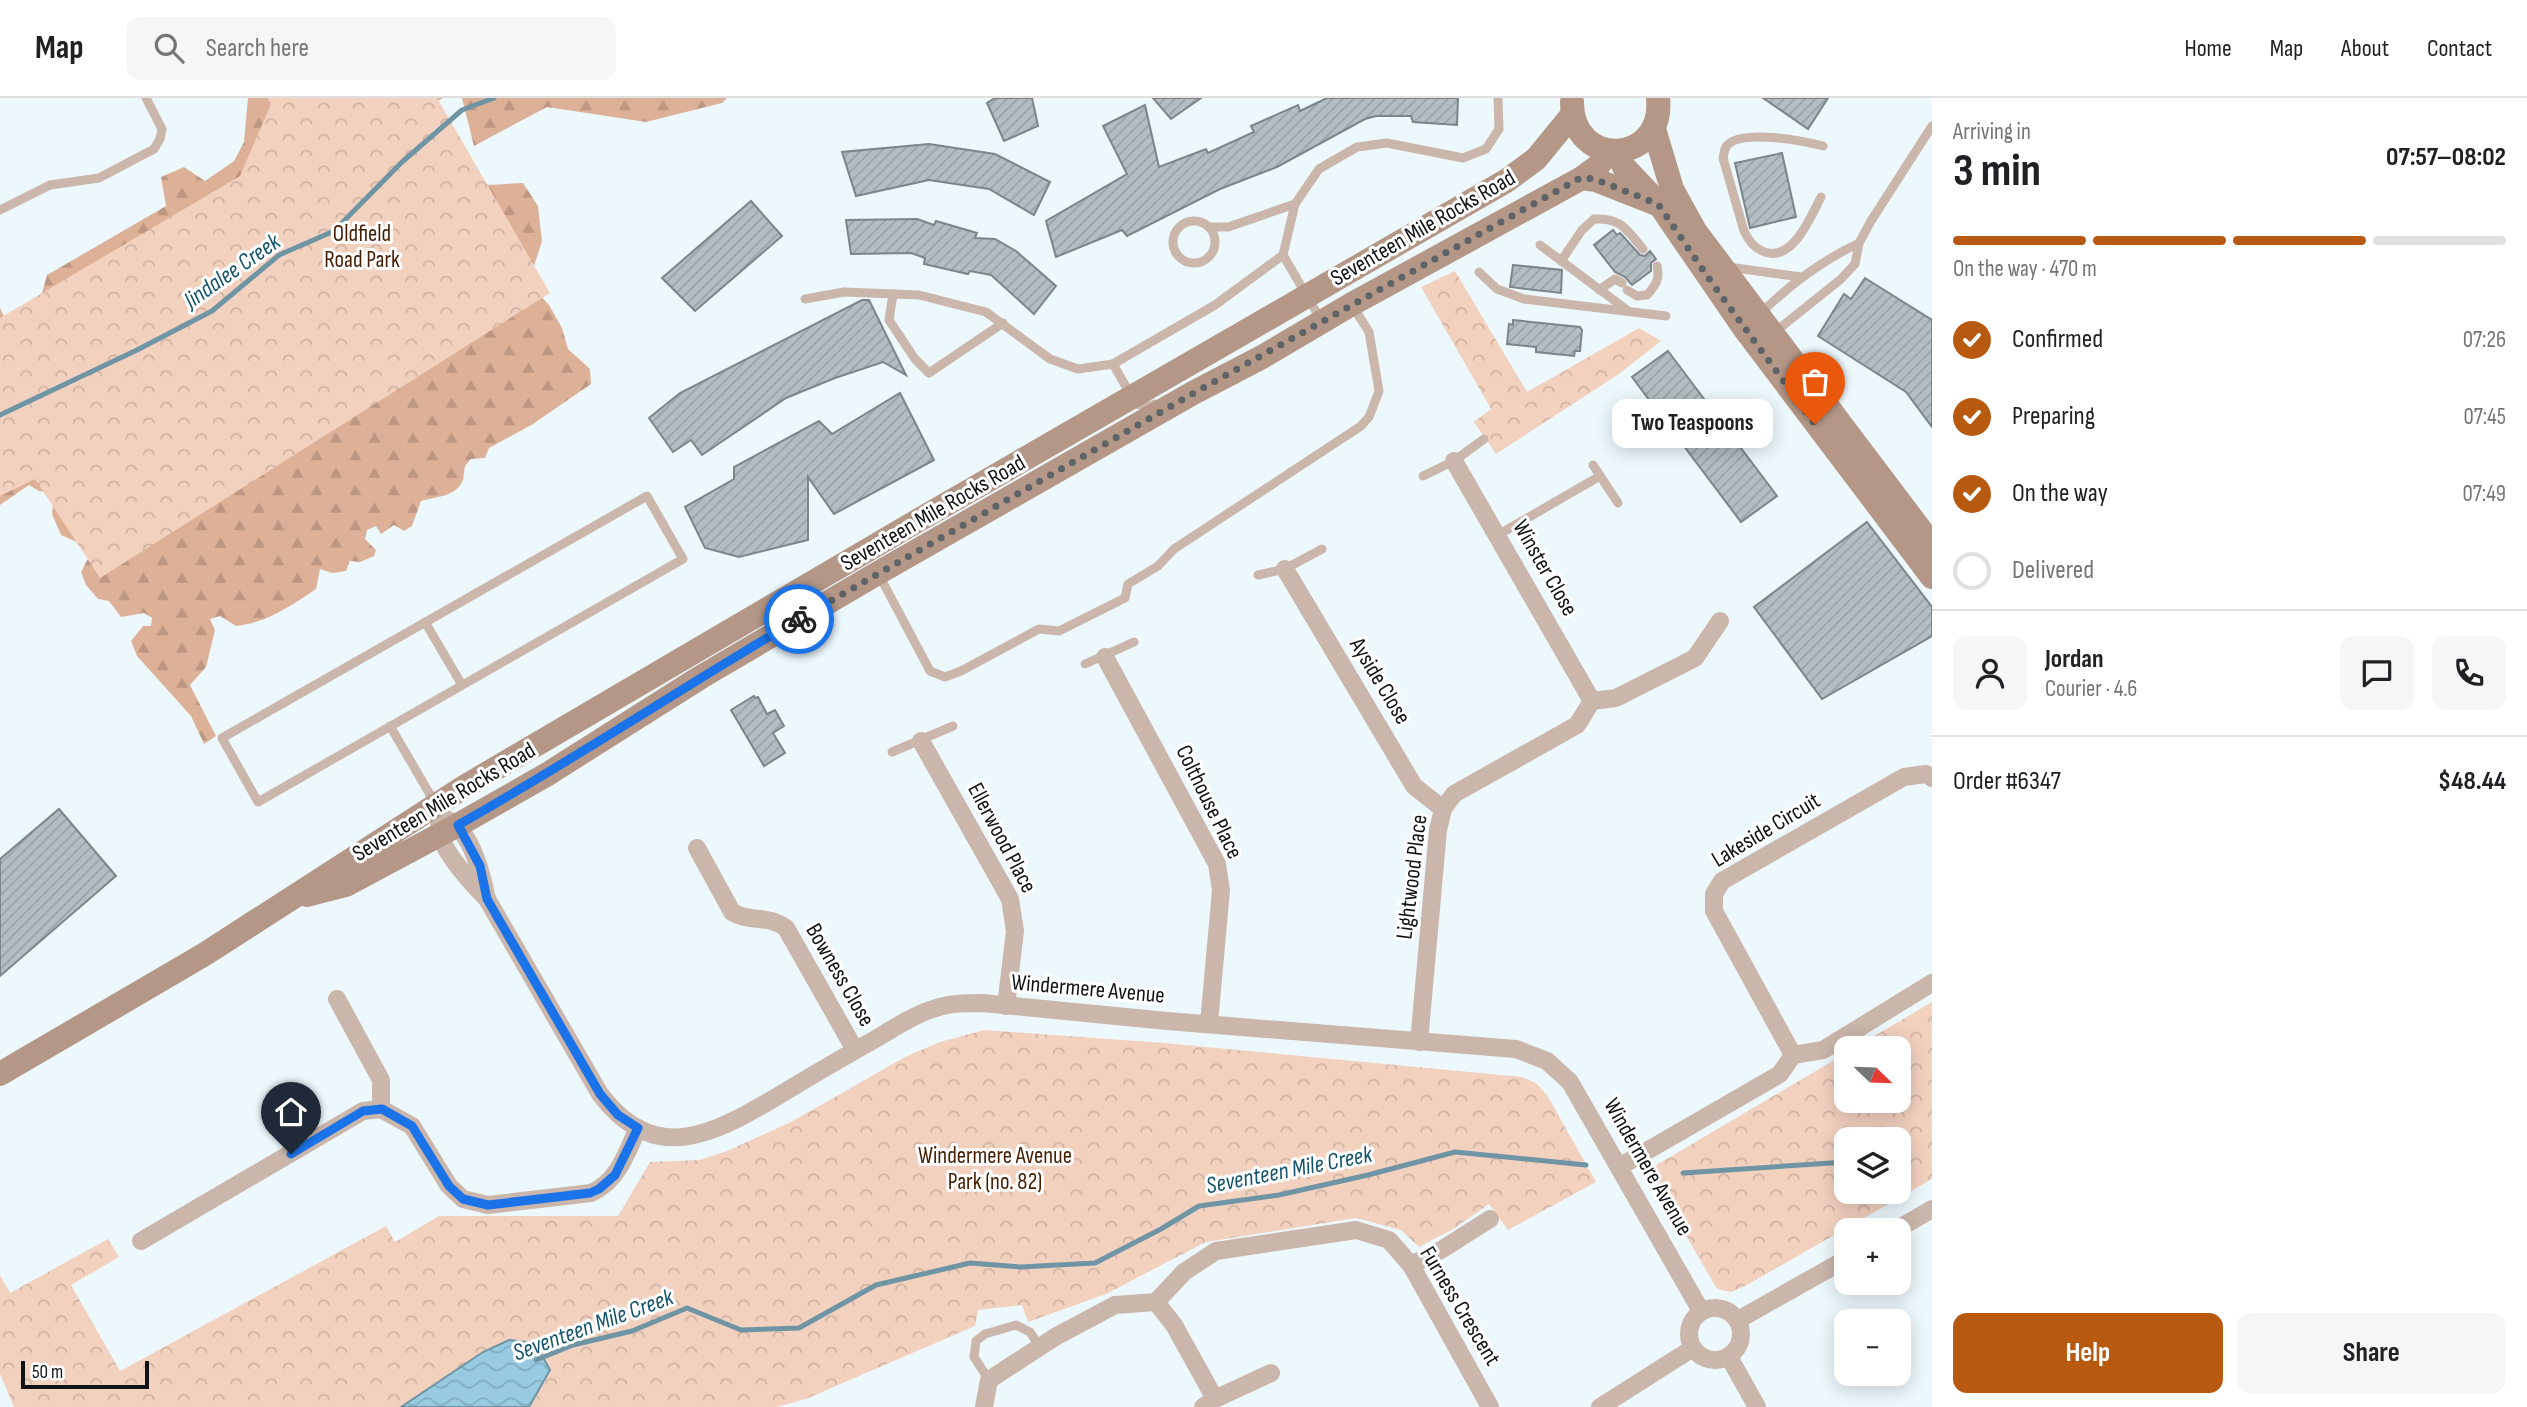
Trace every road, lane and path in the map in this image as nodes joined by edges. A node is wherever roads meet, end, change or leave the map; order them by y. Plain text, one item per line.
1 (146, 98) edge
2 (1498, 98) edge
3 (1658, 98) edge
4 (1572, 106) edge
5 (1932, 126) edge
6 (1654, 129) junction
7 (1823, 146) dead end
8 (1614, 151) junction
9 (1582, 177) junction
10 (1821, 197) dead end
11 (1295, 204) junction
12 (1658, 204) junction
13 (0, 210) edge
14 (1209, 227) junction
15 (1228, 227) junction
16 (1859, 243) junction
17 (1540, 245) dead end
18 (1214, 246) junction
19 (1643, 249) dead end
20 (1283, 255) junction
21 (1561, 261) junction
22 (1719, 265) junction
23 (1657, 266) dead end
24 (1479, 272) dead end
25 (1801, 277) junction
26 (1599, 290) junction
27 (893, 294) junction
28 (1306, 295) junction
29 (805, 299) dead end
30 (1352, 304) junction
31 (1629, 311) junction
32 (1666, 316) dead end
33 (1321, 321) junction
34 (1003, 323) junction
35 (1759, 331) junction
36 (1113, 365) junction
37 (1194, 393) junction
38 (1133, 397) junction
39 (1484, 439) dead end
40 (1454, 461) junction
41 (1593, 465) dead end
42 (1423, 476) dead end
43 (1600, 476) junction
44 (1618, 503) dead end
45 (1497, 536) junction
46 (1322, 549) dead end
47 (1929, 560) edge
48 (1285, 569) junction
49 (878, 573) junction
50 (1258, 575) dead end
51 (1720, 621) dead end
52 (425, 622) junction
53 (1134, 642) dead end
54 (1105, 657) junction
55 (1085, 664) dead end
56 (462, 685) junction
57 (1592, 701) junction
58 (390, 726) junction
59 (953, 726) dead end
60 (921, 741) junction
61 (892, 752) dead end
62 (1932, 778) edge
63 (1443, 809) junction
64 (444, 820) junction
65 (697, 848) dead end
66 (283, 902) junction
67 (1932, 983) edge
68 (337, 999) dead end
69 (1006, 1006) junction
70 (1209, 1023) junction
71 (1419, 1042) junction
72 (855, 1050) junction
73 (1793, 1055) junction
74 (0, 1074) edge
75 (382, 1109) junction
76 (638, 1128) junction
77 (1619, 1167) junction
78 (1932, 1209) edge
79 (1490, 1219) dead end
80 (1911, 1221) edge
81 (141, 1241) dead end
82 (1411, 1265) junction
83 (1834, 1266) edge
84 (1156, 1302) junction
85 (1701, 1311) junction
86 (1738, 1320) junction
87 (1041, 1348) junction
88 (1693, 1348) junction
89 (1729, 1357) junction
90 (1271, 1373) dead end
91 (989, 1380) junction
92 (1209, 1403) edge
93 (984, 1407) edge
94 (1490, 1407) edge
95 (1600, 1407) edge
96 (1757, 1407) edge

1 - 13 lane
2 - 11 lane
3 - 6 main road
4 - 8 main road
4 - 28 main road, Seventeen Mile Rocks Road
5 - 16 lane
6 - 8 main road, Seventeen Mile Rocks Road
6 - 22 main road
7 - 10 lane
8 - 9 main road, Seventeen Mile Rocks Road
8 - 12 main road
9 - 12 main road
9 - 30 main road, Seventeen Mile Rocks Road
11 - 15 lane
11 - 20 lane
12 - 35 main road
14 - 15 lane
14 - 18 lane
14 - 18 lane
15 - 18 lane
16 - 25 lane
16 - 35 lane
17 - 21 lane
19 - 21 lane
20 - 28 lane
20 - 36 lane
21 - 26 lane
22 - 25 lane
22 - 35 main road
23 - 26 lane
24 - 31 lane
25 - 35 lane
26 - 31 lane
27 - 29 lane
27 - 34 lane
27 - 34 lane
28 - 33 lane
28 - 38 main road, Seventeen Mile Rocks Road
30 - 33 main road, Seventeen Mile Rocks Road
30 - 49 lane
31 - 32 lane
33 - 37 main road, Seventeen Mile Rocks Road
34 - 36 lane
35 - 47 main road
36 - 38 lane
37 - 38 lane
37 - 49 main road, Seventeen Mile Rocks Road
38 - 64 main road, Seventeen Mile Rocks Road
39 - 40 lane
40 - 42 lane
40 - 45 street, Winster Close
41 - 43 lane
43 - 44 lane
43 - 45 lane
45 - 57 street, Winster Close
46 - 48 lane
48 - 50 lane
48 - 63 street, Ayside Close
49 - 64 main road, Seventeen Mile Rocks Road
51 - 57 street
52 - 56 lane
52 - 56 lane
52 - 58 lane
53 - 54 lane
54 - 55 lane
54 - 70 street, Colthouse Place
56 - 58 lane
57 - 63 street, Lightwood Place
58 - 64 lane
59 - 60 lane
60 - 61 lane
60 - 69 street, Ellerwood Place
62 - 73 street, Lakeside Circuit
63 - 71 street, Lightwood Place
64 - 66 main road, Seventeen Mile Rocks Road
64 - 66 main road, Seventeen Mile Rocks Road
64 - 76 street, Windermere Avenue
65 - 72 street, Bowness Close
66 - 74 main road, Seventeen Mile Rocks Road
67 - 73 street
68 - 75 street
69 - 70 street, Windermere Avenue
69 - 72 street, Windermere Avenue
70 - 71 street, Windermere Avenue
71 - 77 street, Windermere Avenue
72 - 76 street, Windermere Avenue
73 - 77 street
75 - 76 street
75 - 81 street
77 - 85 street, Windermere Avenue
78 - 80 street
79 - 82 street
82 - 84 street, Furness Crescent
82 - 94 street, Furness Crescent
83 - 86 street
84 - 87 street
84 - 92 street
85 - 86 street
85 - 88 street
86 - 89 street
87 - 91 street
87 - 91 lane
88 - 89 street
88 - 95 street
89 - 96 street
90 - 92 street
91 - 93 street

